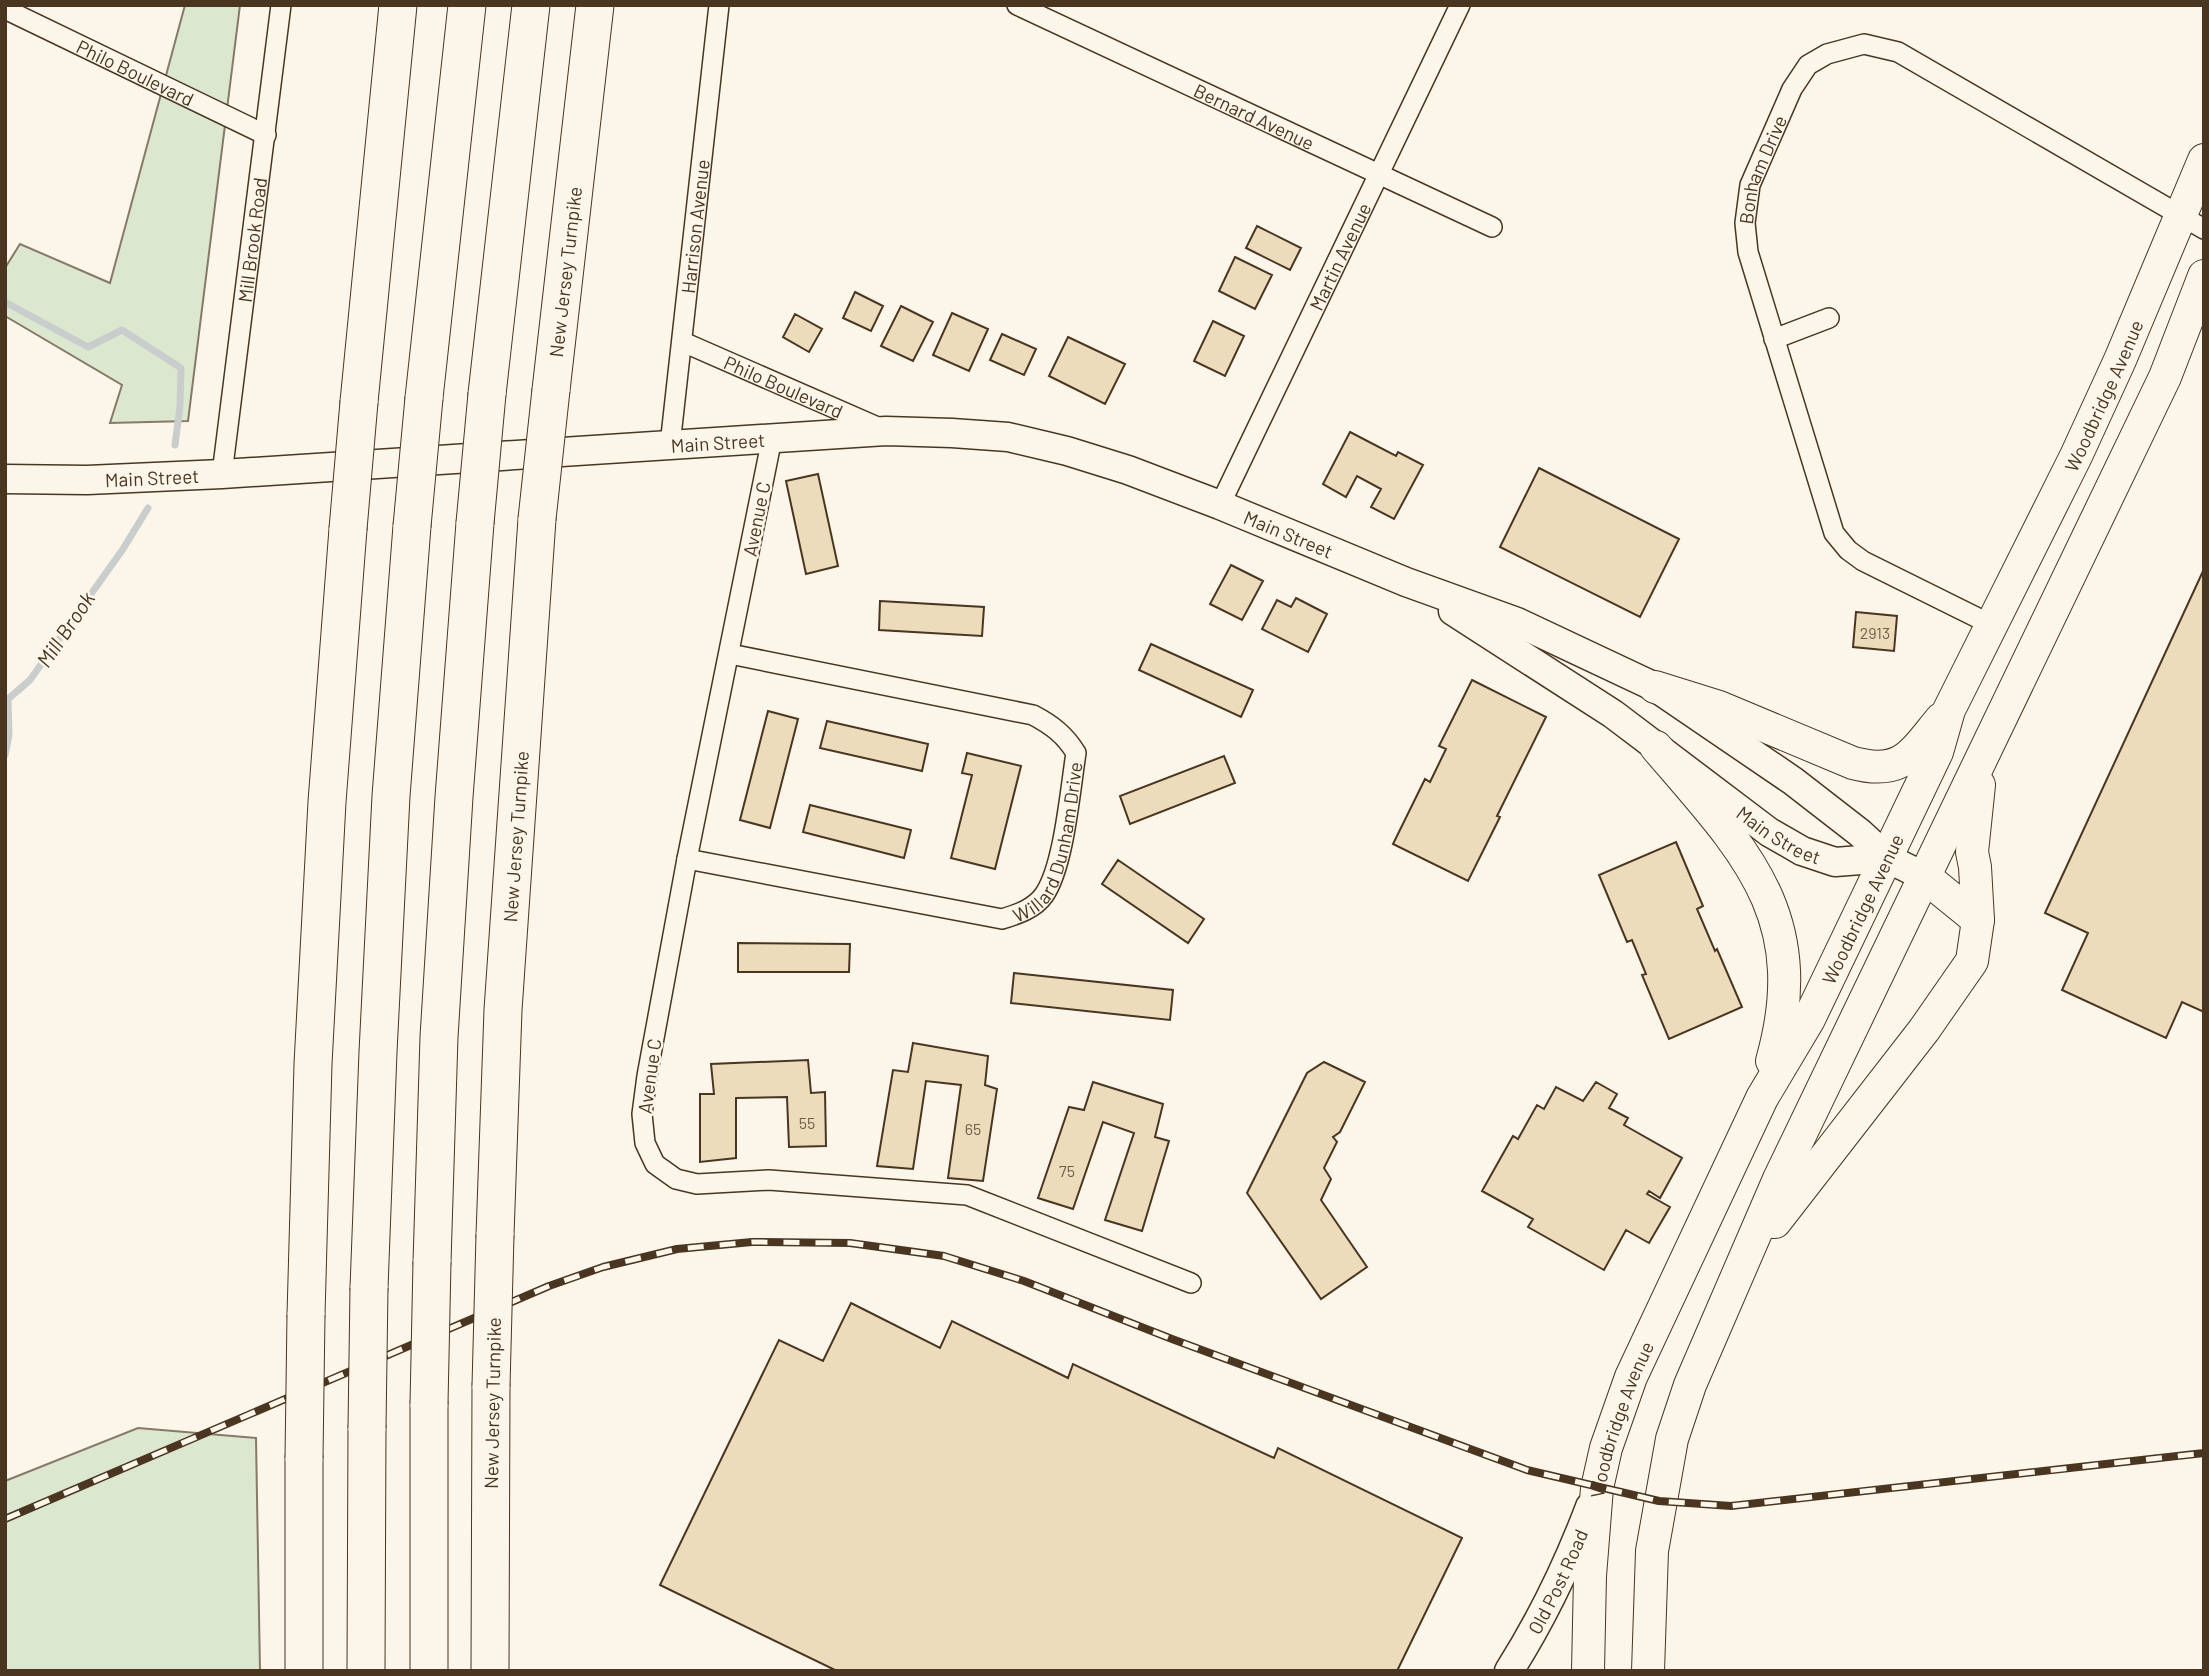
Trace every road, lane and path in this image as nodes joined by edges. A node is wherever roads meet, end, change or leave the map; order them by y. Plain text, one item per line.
1 (281, 5) edge
2 (398, 5) edge
3 (467, 5) edge
4 (531, 5) edge
5 (595, 5) edge
6 (719, 5) edge
7 (1017, 5) edge
8 (1460, 5) edge
9 (5, 9) edge
10 (265, 135) junction
11 (2204, 160) edge
12 (1377, 175) junction
13 (2191, 223) edge
14 (1492, 227) dead end
15 (2204, 276) edge
16 (1829, 318) dead end
17 (1774, 339) junction
18 (683, 342) junction
19 (886, 431) junction
20 (772, 438) junction
21 (670, 445) junction
22 (222, 474) junction
23 (5, 479) edge
24 (1220, 505) junction
25 (1406, 582) junction
26 (1992, 625) junction
27 (730, 654) junction
28 (1655, 687) junction
29 (1949, 710) junction
30 (1656, 747) junction
31 (1984, 756) junction
32 (1886, 858) junction
33 (687, 859) junction
34 (1925, 877) junction
35 (1978, 920) junction
36 (1762, 1098) junction
37 (1736, 1281) junction
38 (1191, 1283) dead end
39 (1597, 1488) junction
40 (304, 1671) edge
41 (366, 1671) edge
42 (429, 1671) edge
43 (490, 1671) edge
44 (1509, 1671) edge
45 (1588, 1671) edge
46 (1648, 1671) edge

1 - 10 street, Mill Brook Road
2 - 40 highway, bridge
3 - 41 highway, bridge
4 - 42 highway, bridge
5 - 43 highway, New Jersey Turnpike, bridge
6 - 18 street, Harrison Avenue
7 - 12 street, Bernard Avenue
8 - 12 street, Martin Avenue
9 - 10 street, Philo Boulevard
10 - 22 street, Mill Brook Road
11 - 13 main road, Woodbridge Avenue
12 - 14 street, Bernard Avenue
12 - 24 street, Martin Avenue
13 - 17 street, Bonham Drive
13 - 26 main road, Woodbridge Avenue
15 - 31 main road
16 - 17 street
17 - 26 street, Bonham Drive
18 - 19 street, Philo Boulevard
18 - 21 street, Harrison Avenue
19 - 20 main road, Main Street
19 - 24 main road, Main Street
20 - 21 main road, Main Street
20 - 27 street, Avenue C
21 - 22 main road, Main Street
22 - 23 main road, Main Street
24 - 25 main road, Main Street
25 - 28 main road, Main Street
25 - 30 main road, Main Street
26 - 29 main road, Woodbridge Avenue
27 - 33 street, Avenue C
27 - 33 street, Willard Dunham Drive
28 - 29 main road
28 - 32 main road, Main Street
29 - 32 main road, Woodbridge Avenue
30 - 32 main road, Main Street
30 - 36 main road
31 - 34 main road
31 - 35 main road
32 - 34 main road, Main Street
32 - 36 main road, Woodbridge Avenue
33 - 38 street, Avenue C
34 - 35 main road
34 - 37 main road
35 - 37 main road
36 - 39 main road, Woodbridge Avenue
37 - 46 main road
39 - 44 main road, Old Post Road
39 - 45 main road, Woodbridge Avenue

